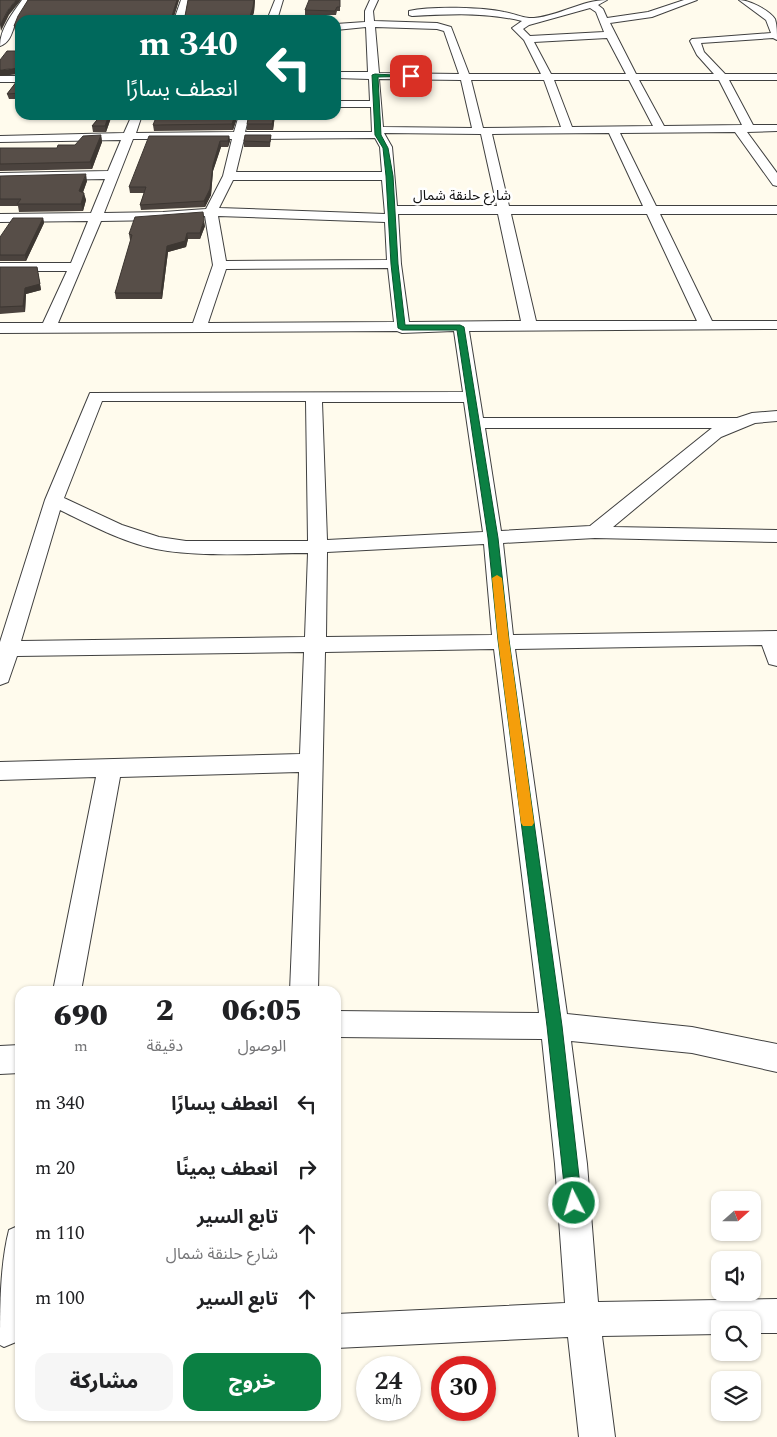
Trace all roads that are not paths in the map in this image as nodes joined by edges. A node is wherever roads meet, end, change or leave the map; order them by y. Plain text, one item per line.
1 (27, 0) edge
2 (185, 0) edge
3 (279, 0) edge
4 (374, 0) edge
5 (602, 0) edge
6 (693, 0) edge
7 (743, 0) edge
8 (592, 5) junction
9 (402, 13) dead end
10 (16, 15) edge
11 (180, 15) edge
12 (274, 15) edge
13 (15, 16) edge
14 (0, 20) edge
15 (12, 20) junction
16 (531, 21) junction
17 (605, 21) junction
18 (370, 24) junction
19 (341, 27) edge
20 (610, 35) junction
21 (776, 36) edge
22 (528, 39) junction
23 (0, 43) edge
24 (341, 75) edge
25 (375, 75) junction
26 (777, 76) edge
27 (465, 77) junction
28 (548, 77) junction
29 (633, 77) junction
30 (722, 77) junction
31 (0, 79) edge
32 (15, 79) edge
33 (341, 104) edge
34 (376, 104) junction
35 (135, 120) edge
36 (243, 120) edge
37 (777, 128) edge
38 (660, 129) junction
39 (744, 129) junction
40 (568, 130) junction
41 (613, 130) junction
42 (482, 131) junction
43 (378, 132) junction
44 (128, 136) junction
45 (239, 137) junction
46 (0, 139) edge
47 (112, 175) junction
48 (229, 176) junction
49 (390, 176) junction
50 (0, 177) edge
51 (777, 182) edge
52 (503, 209) junction
53 (652, 209) junction
54 (777, 210) edge
55 (211, 212) junction
56 (391, 214) junction
57 (0, 218) edge
58 (94, 218) junction
59 (394, 264) junction
60 (220, 265) junction
61 (0, 267) edge
62 (76, 267) junction
63 (777, 325) edge
64 (199, 326) junction
65 (707, 326) junction
66 (49, 327) junction
67 (460, 327) junction
68 (530, 327) junction
69 (0, 328) edge
70 (402, 328) junction
71 (314, 397) junction
72 (471, 397) junction
73 (777, 416) edge
74 (475, 423) junction
75 (736, 423) junction
76 (54, 500) junction
77 (595, 532) junction
78 (777, 536) edge
79 (493, 538) junction
80 (318, 547) junction
81 (773, 638) edge
82 (503, 640) junction
83 (316, 644) junction
84 (5, 649) edge
85 (777, 659) edge
86 (0, 677) edge
87 (312, 763) junction
88 (110, 768) junction
89 (0, 771) edge
90 (68, 986) edge
91 (304, 986) edge
92 (341, 1024) edge
93 (555, 1026) junction
94 (777, 1058) edge
95 (15, 1059) edge
96 (0, 1060) edge
97 (15, 1278) edge
98 (777, 1316) edge
99 (583, 1319) junction
100 (8, 1330) edge
101 (341, 1331) edge
102 (597, 1437) edge

1 - 10 street
2 - 11 street
3 - 12 street
4 - 18 street
5 - 8 street
6 - 17 street
7 - 21 street
8 - 16 street
8 - 17 street
9 - 16 street
13 - 15 street
14 - 15 street
15 - 23 street
16 - 22 street
17 - 20 street
18 - 19 street
18 - 25 street
18 - 27 street
20 - 22 street
20 - 29 street
21 - 30 street
22 - 28 street
24 - 25 street
25 - 27 street
25 - 34 street
26 - 30 street
27 - 28 street
27 - 42 street
28 - 29 street
28 - 40 street
29 - 30 street
29 - 38 street
30 - 39 street
31 - 32 street
33 - 34 street
34 - 43 street
35 - 44 street
36 - 45 street
37 - 39 street
38 - 39 street
38 - 41 street
39 - 51 street
40 - 41 street
40 - 42 street
41 - 53 street
42 - 43 street
42 - 52 street
43 - 45 street
43 - 49 street, شارع حلنقة شمال
44 - 45 street
44 - 46 street
44 - 47 street
45 - 48 street
47 - 50 street
47 - 58 street
48 - 49 street
48 - 55 street
49 - 56 street, شارع حلنقة شمال
52 - 53 street, شارع حلنقة شمال
52 - 56 street, شارع حلنقة شمال
52 - 68 street
53 - 54 street, شارع حلنقة شمال
53 - 65 street
55 - 56 street
55 - 58 street
55 - 60 street
56 - 59 street
57 - 58 street
58 - 62 street
59 - 60 street
59 - 70 street
60 - 64 street
61 - 62 street
62 - 66 street
63 - 65 street
64 - 66 street
64 - 70 street
65 - 68 street
66 - 69 street
67 - 68 street
67 - 70 street
67 - 72 street
71 - 72 street
71 - 76 street
71 - 80 street
72 - 74 street
73 - 75 street
74 - 75 street
74 - 79 street
75 - 77 street
76 - 80 street
76 - 84 street
77 - 78 street
77 - 79 street
79 - 80 street
79 - 82 street
80 - 83 street
81 - 82 street
81 - 85 street
82 - 83 street
82 - 93 street
83 - 84 street
83 - 87 street
84 - 86 street
87 - 88 street
87 - 91 street
88 - 89 street
88 - 90 street
92 - 93 street
93 - 94 street
93 - 99 street
95 - 96 street
97 - 100 street
98 - 99 street
99 - 101 street
99 - 102 street

